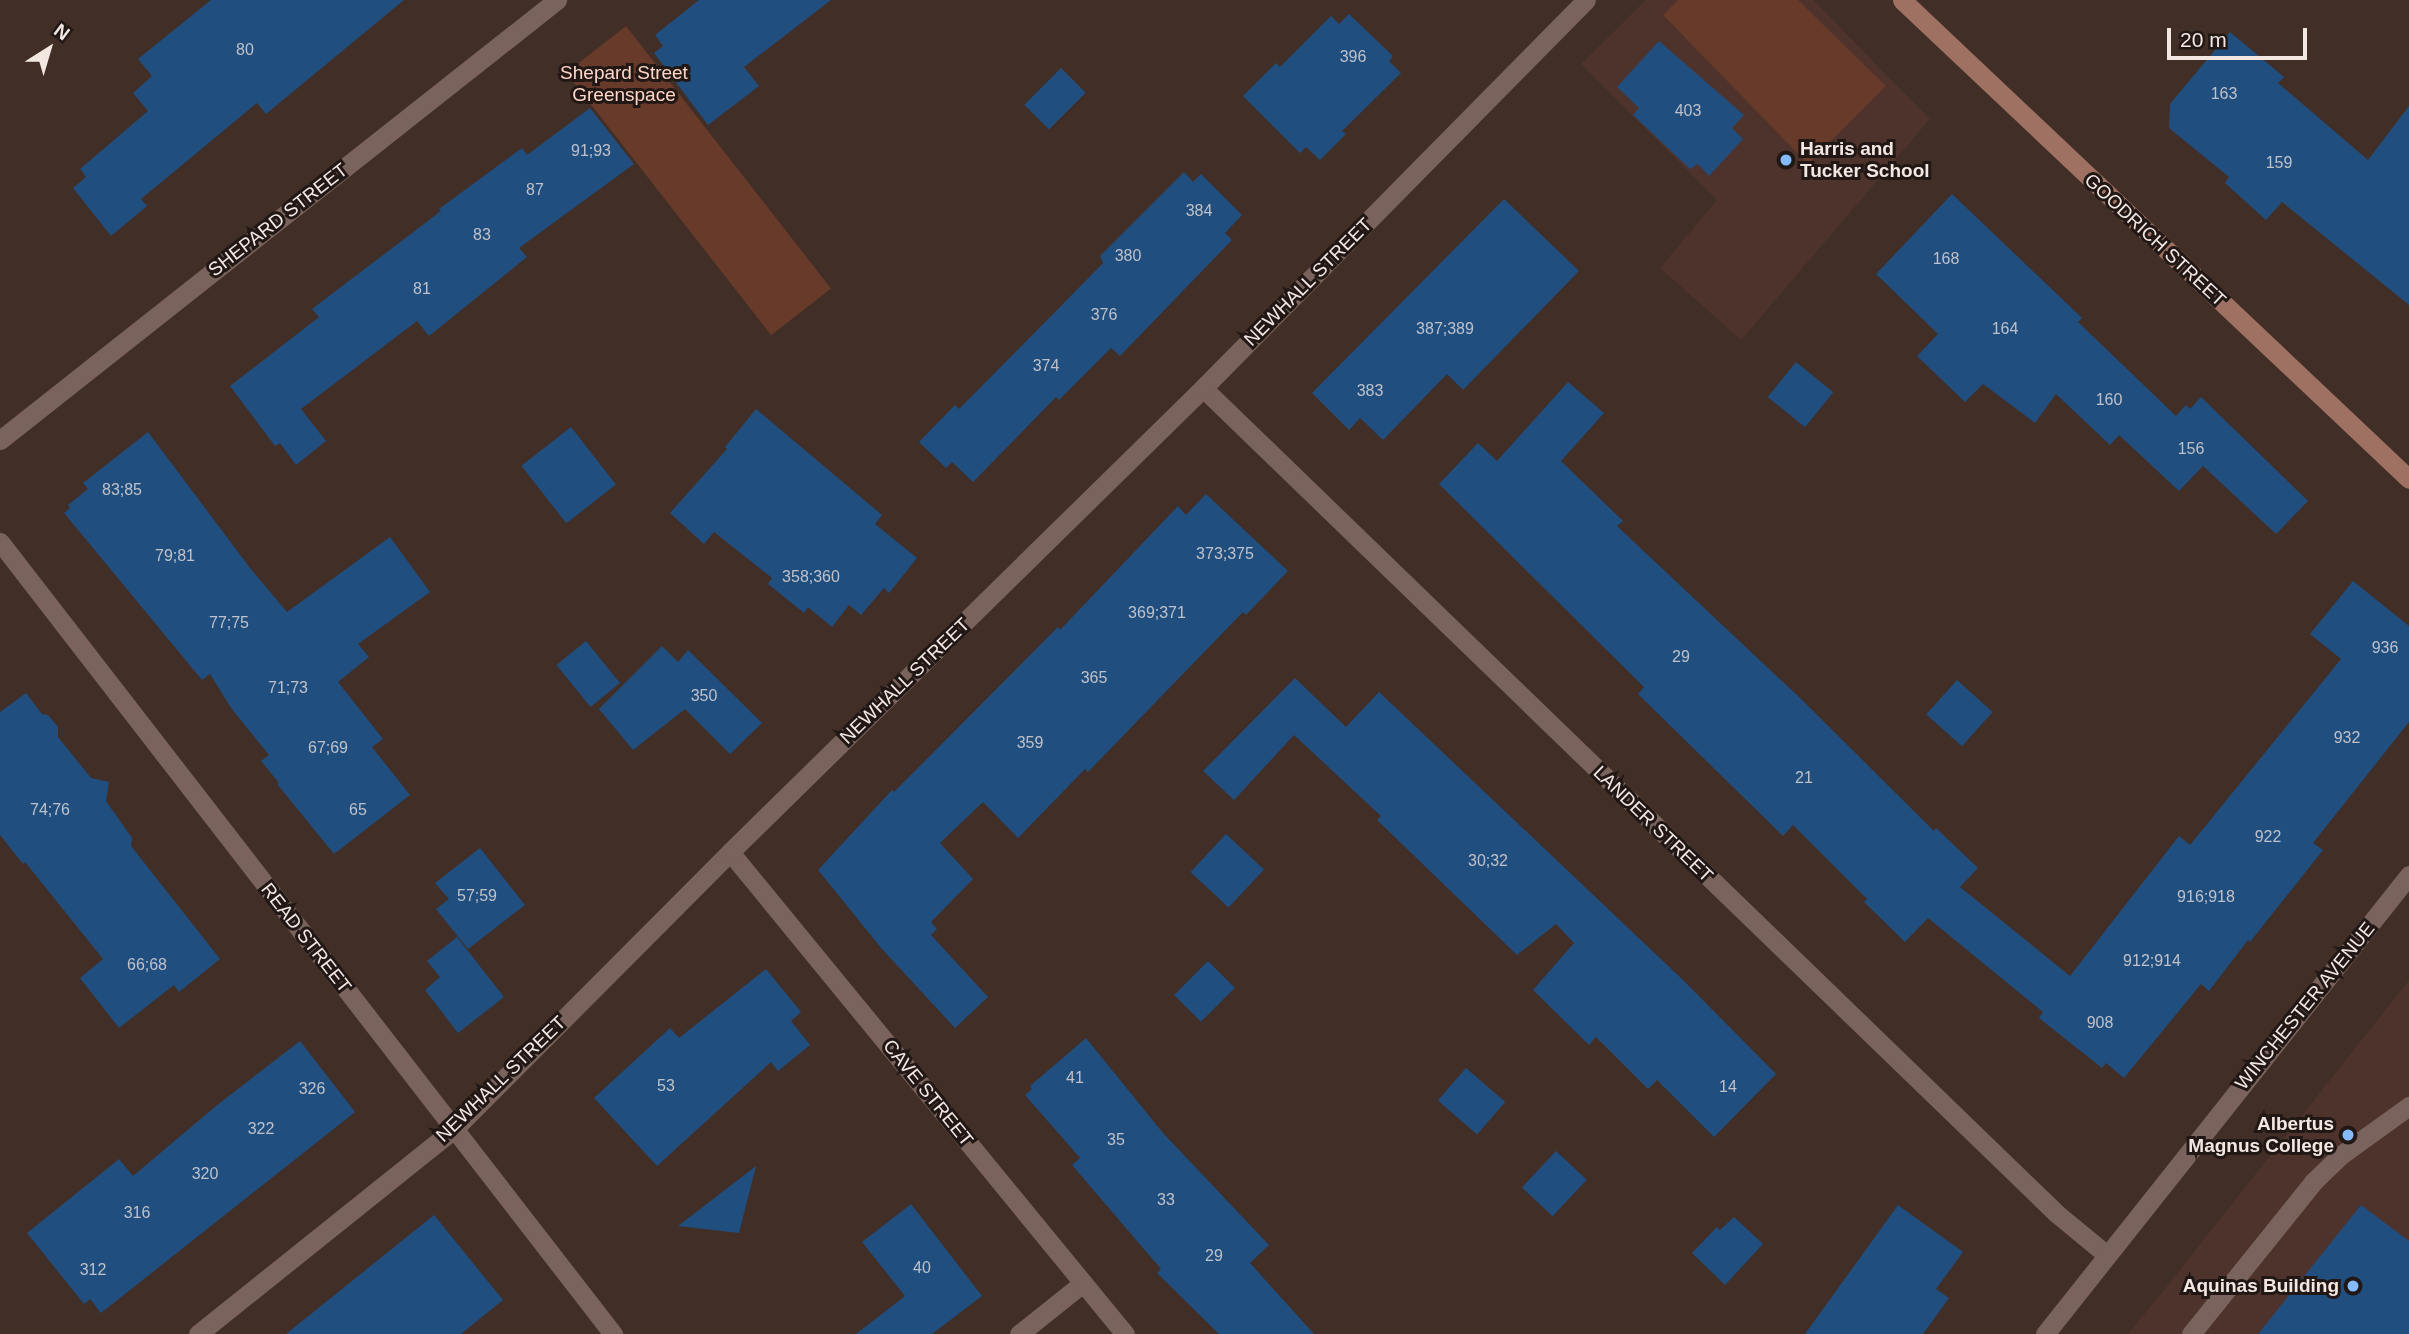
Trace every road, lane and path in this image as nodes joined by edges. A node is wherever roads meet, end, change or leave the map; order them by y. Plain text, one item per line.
1 (557, 0) edge
2 (1586, 0) edge
3 (1902, 0) edge
4 (1203, 388) junction
5 (0, 440) edge
6 (2409, 480) edge
7 (0, 541) edge
8 (730, 852) junction
9 (2409, 875) edge
10 (2409, 1106) edge
11 (453, 1129) junction
12 (2107, 1255) junction
13 (1083, 1283) junction
14 (198, 1334) edge
15 (613, 1334) edge
16 (1019, 1334) edge
17 (1125, 1334) edge
18 (2045, 1334) edge
19 (2191, 1334) edge

1 - 5 street, SHEPARD STREET
2 - 4 street, NEWHALL STREET
3 - 6 main road, GOODRICH STREET
4 - 8 street, NEWHALL STREET
4 - 12 street, LANDER STREET
7 - 11 street, READ STREET
8 - 11 street, NEWHALL STREET
8 - 13 street, CAVE STREET
9 - 12 street, WINCHESTER AVENUE
10 - 19 street
11 - 14 street, NEWHALL STREET
11 - 15 street, READ STREET
12 - 18 street, WINCHESTER AVENUE
13 - 16 street
13 - 17 street, CAVE STREET

